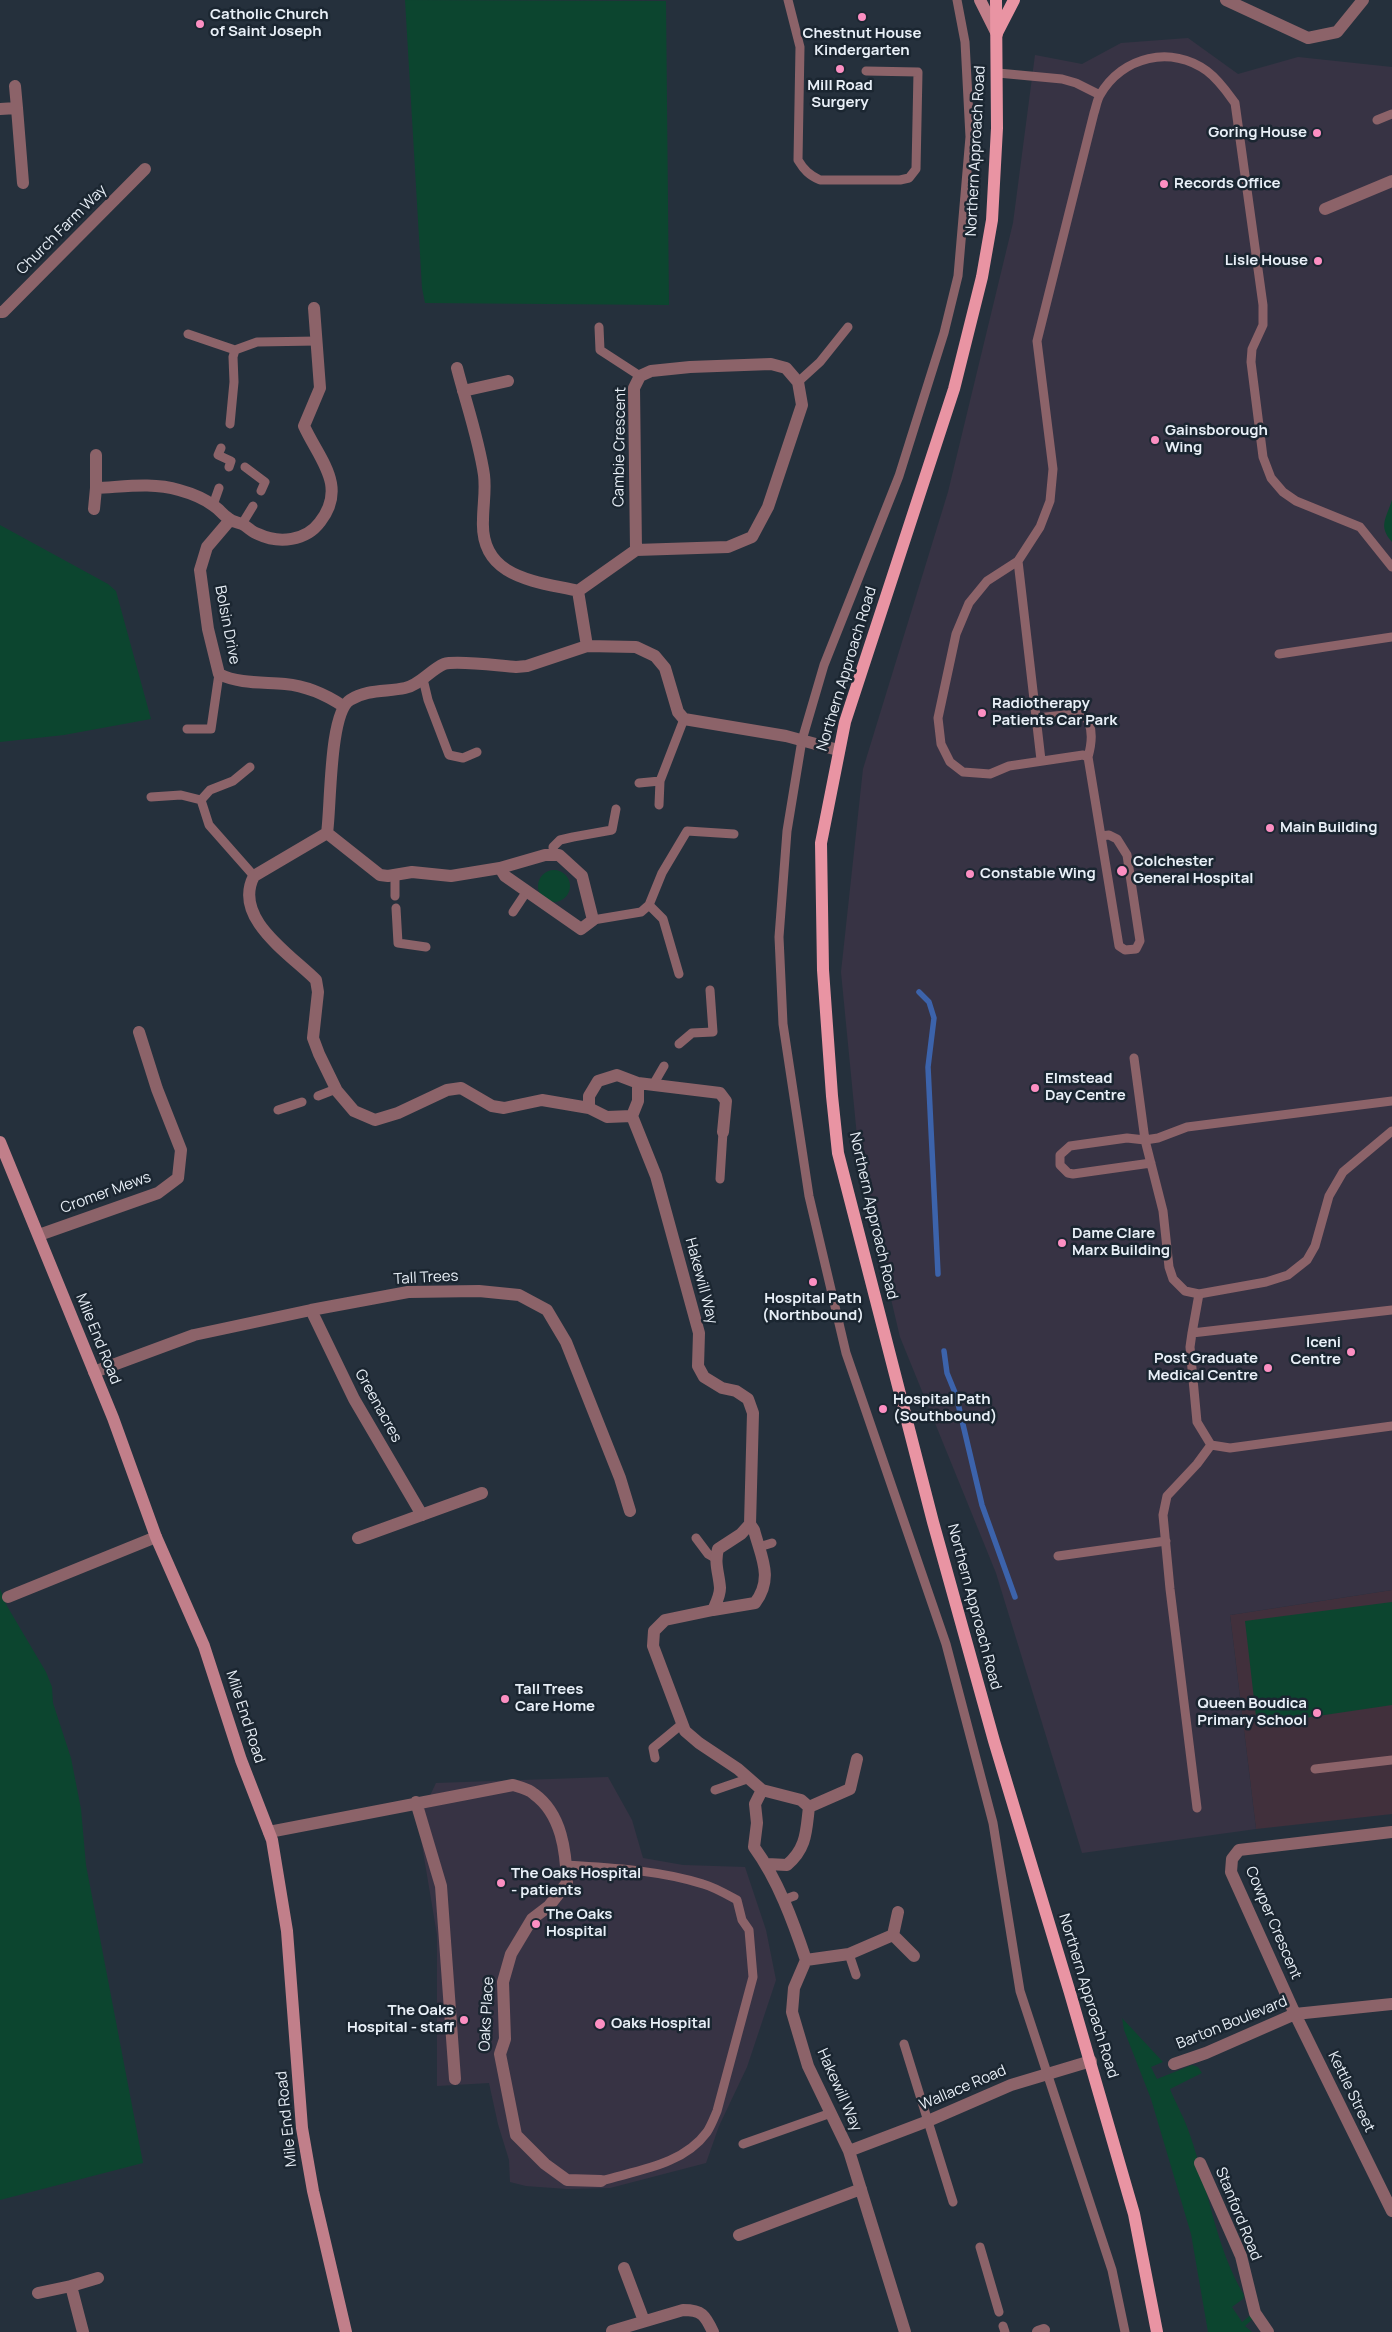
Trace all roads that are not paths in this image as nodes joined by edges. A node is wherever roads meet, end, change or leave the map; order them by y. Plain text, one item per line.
1 (788, 0) edge
2 (957, 0) edge
3 (980, 0) edge
4 (996, 0) edge
5 (1014, 0) edge
6 (1226, 0) edge
7 (1363, 0) edge
8 (997, 34) junction
9 (866, 71) dead end
10 (998, 73) junction
11 (15, 86) dead end
12 (1100, 95) junction
13 (17, 108) junction
14 (0, 109) edge
15 (1392, 114) edge
16 (1377, 120) dead end
17 (145, 169) dead end
18 (1392, 180) edge
19 (23, 183) dead end
20 (1325, 209) dead end
21 (314, 308) dead end
22 (0, 312) edge
23 (599, 326) dead end
24 (848, 326) dead end
25 (188, 334) dead end
26 (317, 341) junction
27 (235, 350) junction
28 (457, 368) dead end
29 (640, 376) junction
30 (508, 381) dead end
31 (798, 382) junction
32 (463, 391) junction
33 (230, 424) dead end
34 (221, 448) dead end
35 (96, 455) dead end
36 (229, 467) dead end
37 (245, 467) dead end
38 (96, 488) junction
39 (219, 488) dead end
40 (261, 491) dead end
41 (212, 505) junction
42 (253, 506) dead end
43 (94, 509) dead end
44 (230, 520) junction
45 (242, 524) junction
46 (636, 550) junction
47 (1018, 560) junction
48 (1392, 567) edge
49 (578, 592) junction
50 (1392, 637) edge
51 (587, 646) junction
52 (1279, 654) dead end
53 (219, 674) junction
54 (423, 679) junction
55 (343, 706) junction
56 (1037, 718) junction
57 (684, 719) junction
58 (187, 729) dead end
59 (802, 740) junction
60 (838, 750) junction
61 (477, 752) dead end
62 (1088, 757) junction
63 (1041, 760) junction
64 (250, 767) dead end
65 (660, 781) junction
66 (639, 783) dead end
67 (151, 797) dead end
68 (201, 800) junction
69 (659, 805) dead end
70 (616, 809) dead end
71 (327, 833) junction
72 (734, 834) dead end
73 (1101, 836) junction
74 (554, 854) junction
75 (500, 868) junction
76 (395, 875) junction
77 (254, 876) junction
78 (526, 891) junction
79 (395, 896) dead end
80 (649, 905) junction
81 (396, 908) dead end
82 (513, 912) dead end
83 (593, 920) junction
84 (426, 947) dead end
85 (679, 974) dead end
86 (710, 990) dead end
87 (138, 1032) dead end
88 (679, 1044) dead end
89 (1134, 1058) dead end
90 (664, 1066) dead end
91 (638, 1083) junction
92 (653, 1085) junction
93 (336, 1089) junction
94 (318, 1096) dead end
95 (1392, 1101) edge
96 (302, 1102) dead end
97 (589, 1108) junction
98 (278, 1110) dead end
99 (632, 1116) junction
100 (723, 1132) joint
101 (1391, 1134) edge
102 (1145, 1140) junction
103 (0, 1142) edge
104 (1151, 1162) junction
105 (720, 1179) dead end
106 (39, 1235) junction
107 (1199, 1294) junction
108 (311, 1310) junction
109 (1392, 1310) edge
110 (1192, 1333) junction
111 (94, 1372) junction
112 (1392, 1426) edge
113 (1211, 1445) junction
114 (482, 1493) dead end
115 (630, 1511) dead end
116 (422, 1515) junction
117 (750, 1524) junction
118 (156, 1536) junction
119 (358, 1538) dead end
120 (696, 1538) dead end
121 (1166, 1541) junction
122 (772, 1543) dead end
123 (759, 1547) junction
124 (1058, 1556) dead end
125 (715, 1558) junction
126 (8, 1597) dead end
127 (713, 1610) junction
128 (682, 1724) junction
129 (655, 1758) dead end
130 (857, 1759) dead end
131 (1392, 1760) edge
132 (1316, 1769) dead end
133 (750, 1778) junction
134 (715, 1790) dead end
135 (762, 1790) junction
136 (416, 1802) junction
137 (809, 1807) junction
138 (1197, 1808) dead end
139 (269, 1832) junction
140 (1392, 1832) edge
141 (767, 1864) junction
142 (566, 1865) junction
143 (898, 1912) dead end
144 (893, 1935) junction
145 (849, 1954) junction
146 (914, 1956) dead end
147 (806, 1960) junction
148 (856, 1976) dead end
149 (1392, 2004) edge
150 (1295, 2014) junction
151 (904, 2044) dead end
152 (1091, 2061) junction
153 (1174, 2064) dead end
154 (1047, 2074) junction
155 (455, 2078) dead end
156 (831, 2113) junction
157 (928, 2121) junction
158 (743, 2144) dead end
159 (849, 2151) junction
160 (1200, 2163) dead end
161 (601, 2181) joint
162 (861, 2189) junction
163 (953, 2202) dead end
164 (1392, 2211) edge
165 (739, 2235) dead end
166 (980, 2247) dead end
167 (624, 2268) dead end
168 (98, 2278) dead end
169 (70, 2286) junction
170 (38, 2294) dead end
171 (999, 2312) dead end
172 (644, 2321) junction
173 (612, 2331) dead end
174 (83, 2332) edge
175 (346, 2332) edge
176 (713, 2332) edge
177 (905, 2332) edge
178 (1124, 2332) edge
179 (1157, 2332) edge
180 (1268, 2332) edge

1 - 9 lane
2 - 59 lane
3 - 8 street, Northern Approach Road
4 - 8 main road, Northern Approach Road
5 - 8 main road, Northern Approach Road
6 - 7 street
8 - 10 main road, Northern Approach Road
10 - 12 lane
10 - 60 main road, Northern Approach Road
11 - 13 street
12 - 47 lane
12 - 48 lane
13 - 14 street
13 - 19 street
15 - 16 lane
17 - 22 street, Church Farm Way
18 - 20 street
21 - 26 street
23 - 29 lane
24 - 31 lane
25 - 27 lane
26 - 27 lane
26 - 45 street
27 - 33 lane
28 - 32 street
29 - 31 street, Cambie Crescent
29 - 46 street, Cambie Crescent
30 - 32 street
31 - 46 street
32 - 49 street
34 - 36 lane
35 - 38 street
37 - 40 lane
38 - 41 street
38 - 43 street
39 - 41 lane
41 - 44 street
42 - 45 lane
44 - 45 street
44 - 53 street, Bolsin Drive
46 - 49 street
47 - 56 lane
47 - 63 lane
49 - 51 street
50 - 52 lane
51 - 54 street
51 - 57 street
53 - 55 street, Bolsin Drive
53 - 58 lane
54 - 55 street
54 - 61 lane
55 - 71 street
56 - 62 lane
56 - 63 lane
57 - 59 street
57 - 65 lane
59 - 60 street
59 - 154 lane
60 - 152 main road, Northern Approach Road
62 - 63 lane
62 - 73 lane
64 - 68 lane
65 - 66 lane
65 - 69 lane
67 - 68 lane
68 - 77 lane
70 - 74 lane
71 - 76 street
71 - 77 street
72 - 80 lane
73 - 73 lane
74 - 75 street
74 - 83 street
75 - 76 street
75 - 78 street
76 - 79 lane
77 - 93 street
78 - 82 lane
78 - 83 street
80 - 83 lane
80 - 85 lane
81 - 84 lane
86 - 88 lane
87 - 106 street, Cromer Mews
89 - 102 lane
90 - 92 lane
91 - 92 street
91 - 97 street
91 - 99 street
92 - 100 street
93 - 94 lane
93 - 97 street
95 - 102 lane
96 - 98 lane
97 - 99 street
99 - 117 street, Hakewill Way
100 - 105 lane
101 - 107 lane
102 - 104 lane
102 - 104 lane
103 - 106 street, Mile End Road
104 - 107 lane
106 - 111 street, Mile End Road
107 - 110 lane
108 - 111 street, Tall Trees
108 - 115 street, Tall Trees
108 - 116 street, Greenacres
109 - 110 lane
110 - 113 lane
111 - 118 street, Mile End Road
112 - 113 lane
113 - 121 lane
114 - 116 street
116 - 119 street
117 - 123 street, Hakewill Way
117 - 125 street
118 - 126 street
118 - 139 street, Mile End Road
120 - 125 lane
121 - 124 lane
121 - 138 lane
122 - 123 lane
123 - 127 street, Hakewill Way
125 - 127 street
127 - 128 street, Hakewill Way
128 - 129 lane
128 - 133 street, Hakewill Way
130 - 137 street
131 - 132 lane
133 - 134 lane
133 - 135 street, Hakewill Way
135 - 137 street
135 - 141 street
136 - 139 street, Oaks Place
136 - 142 street, Oaks Place
136 - 155 street
137 - 141 street
139 - 175 street, Mile End Road
140 - 150 street, Cowper Crescent
141 - 147 street
142 - 161 street, Oaks Place
142 - 161 lane
143 - 144 street
144 - 145 street
144 - 146 street
145 - 147 street
145 - 148 lane
147 - 156 street, Hakewill Way
149 - 150 street, Barton Boulevard
150 - 153 street, Barton Boulevard
150 - 164 street, Kettle Street
151 - 157 lane
152 - 154 street, Wallace Road
152 - 179 main road, Northern Approach Road
154 - 157 street, Wallace Road
154 - 178 lane
156 - 158 lane
156 - 159 street, Hakewill Way
157 - 159 street, Wallace Road
157 - 163 lane
159 - 162 street, Hakewill Way
160 - 180 street, Stanford Road
162 - 165 street
162 - 177 street, Hakewill Way
166 - 171 lane
167 - 172 street
168 - 169 street
169 - 170 street
169 - 174 street
172 - 173 street
172 - 176 street

